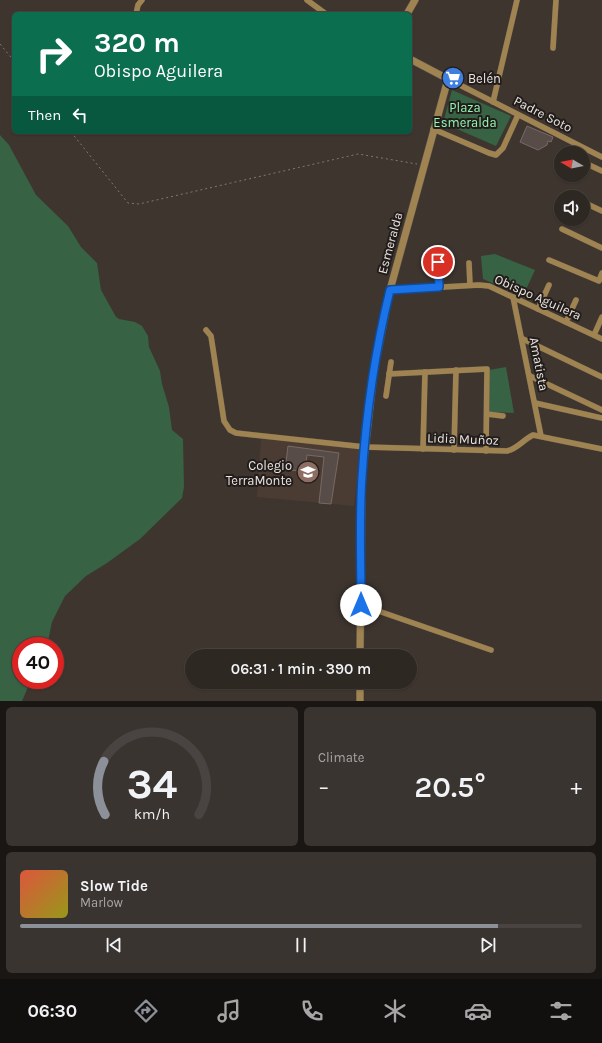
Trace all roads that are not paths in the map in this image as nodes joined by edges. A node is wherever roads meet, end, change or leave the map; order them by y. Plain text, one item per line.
1 (142, 0) edge
2 (307, 0) edge
3 (415, 0) edge
4 (517, 0) edge
5 (556, 0) edge
6 (136, 12) edge
7 (323, 12) edge
8 (409, 12) edge
9 (553, 48) dead end
10 (412, 60) edge
11 (448, 79) junction
12 (493, 102) junction
13 (518, 115) junction
14 (433, 129) junction
15 (602, 157) edge
16 (590, 165) edge
17 (602, 171) edge
18 (590, 205) edge
19 (602, 211) edge
20 (562, 229) dead end
21 (602, 248) edge
22 (549, 260) dead end
23 (438, 262) dead end
24 (469, 263) dead end
25 (602, 273) edge
26 (470, 285) junction
27 (549, 285) dead end
28 (439, 287) junction
29 (390, 290) junction
30 (514, 297) junction
31 (576, 300) dead end
32 (538, 309) junction
33 (602, 317) edge
34 (566, 322) junction
35 (206, 330) dead end
36 (594, 335) junction
37 (523, 339) junction
38 (602, 339) edge
39 (391, 362) dead end
40 (456, 370) junction
41 (425, 372) junction
42 (389, 374) junction
43 (530, 376) junction
44 (602, 377) edge
45 (386, 396) dead end
46 (535, 403) junction
47 (602, 410) edge
48 (486, 414) junction
49 (503, 416) dead end
50 (602, 418) edge
51 (541, 436) junction
52 (365, 447) junction
53 (423, 449) junction
54 (602, 449) edge
55 (454, 450) junction
56 (486, 451) junction
57 (361, 605) junction
58 (360, 649) edge
59 (490, 650) dead end
60 (360, 689) edge
61 (360, 701) edge

1 - 6 street
2 - 7 street
3 - 8 street
4 - 12 street
5 - 9 street
10 - 11 street, Padre Soto
11 - 12 street, Padre Soto
11 - 14 street, Esmeralda
12 - 13 street, Padre Soto
13 - 14 street
13 - 15 street, Padre Soto
14 - 29 street, Esmeralda
16 - 17 street
18 - 19 street
20 - 21 street
22 - 25 street
23 - 28 street
24 - 26 street
26 - 28 street, Obispo Aguilera
26 - 30 street, Obispo Aguilera
27 - 32 street
28 - 29 street, Obispo Aguilera
29 - 52 street, Esmeralda
30 - 32 street, Obispo Aguilera
30 - 37 street, Amatista
31 - 34 street
32 - 34 street, Obispo Aguilera
33 - 36 street
34 - 36 street, Obispo Aguilera
35 - 52 street, Lidia Muñoz
36 - 38 street, Obispo Aguilera
37 - 43 street, Amatista
37 - 44 street
39 - 42 street
40 - 41 street
40 - 48 street
40 - 55 street
41 - 42 street
41 - 53 street
42 - 45 street
43 - 46 street, Amatista
43 - 47 street
46 - 50 street
46 - 51 street, Amatista
48 - 49 street
48 - 56 street
51 - 54 street, Lidia Muñoz
51 - 56 street, Lidia Muñoz
52 - 53 street, Lidia Muñoz
52 - 57 street, Esmeralda
53 - 55 street, Lidia Muñoz
55 - 56 street, Lidia Muñoz
57 - 58 street, Esmeralda
57 - 59 street
60 - 61 street

